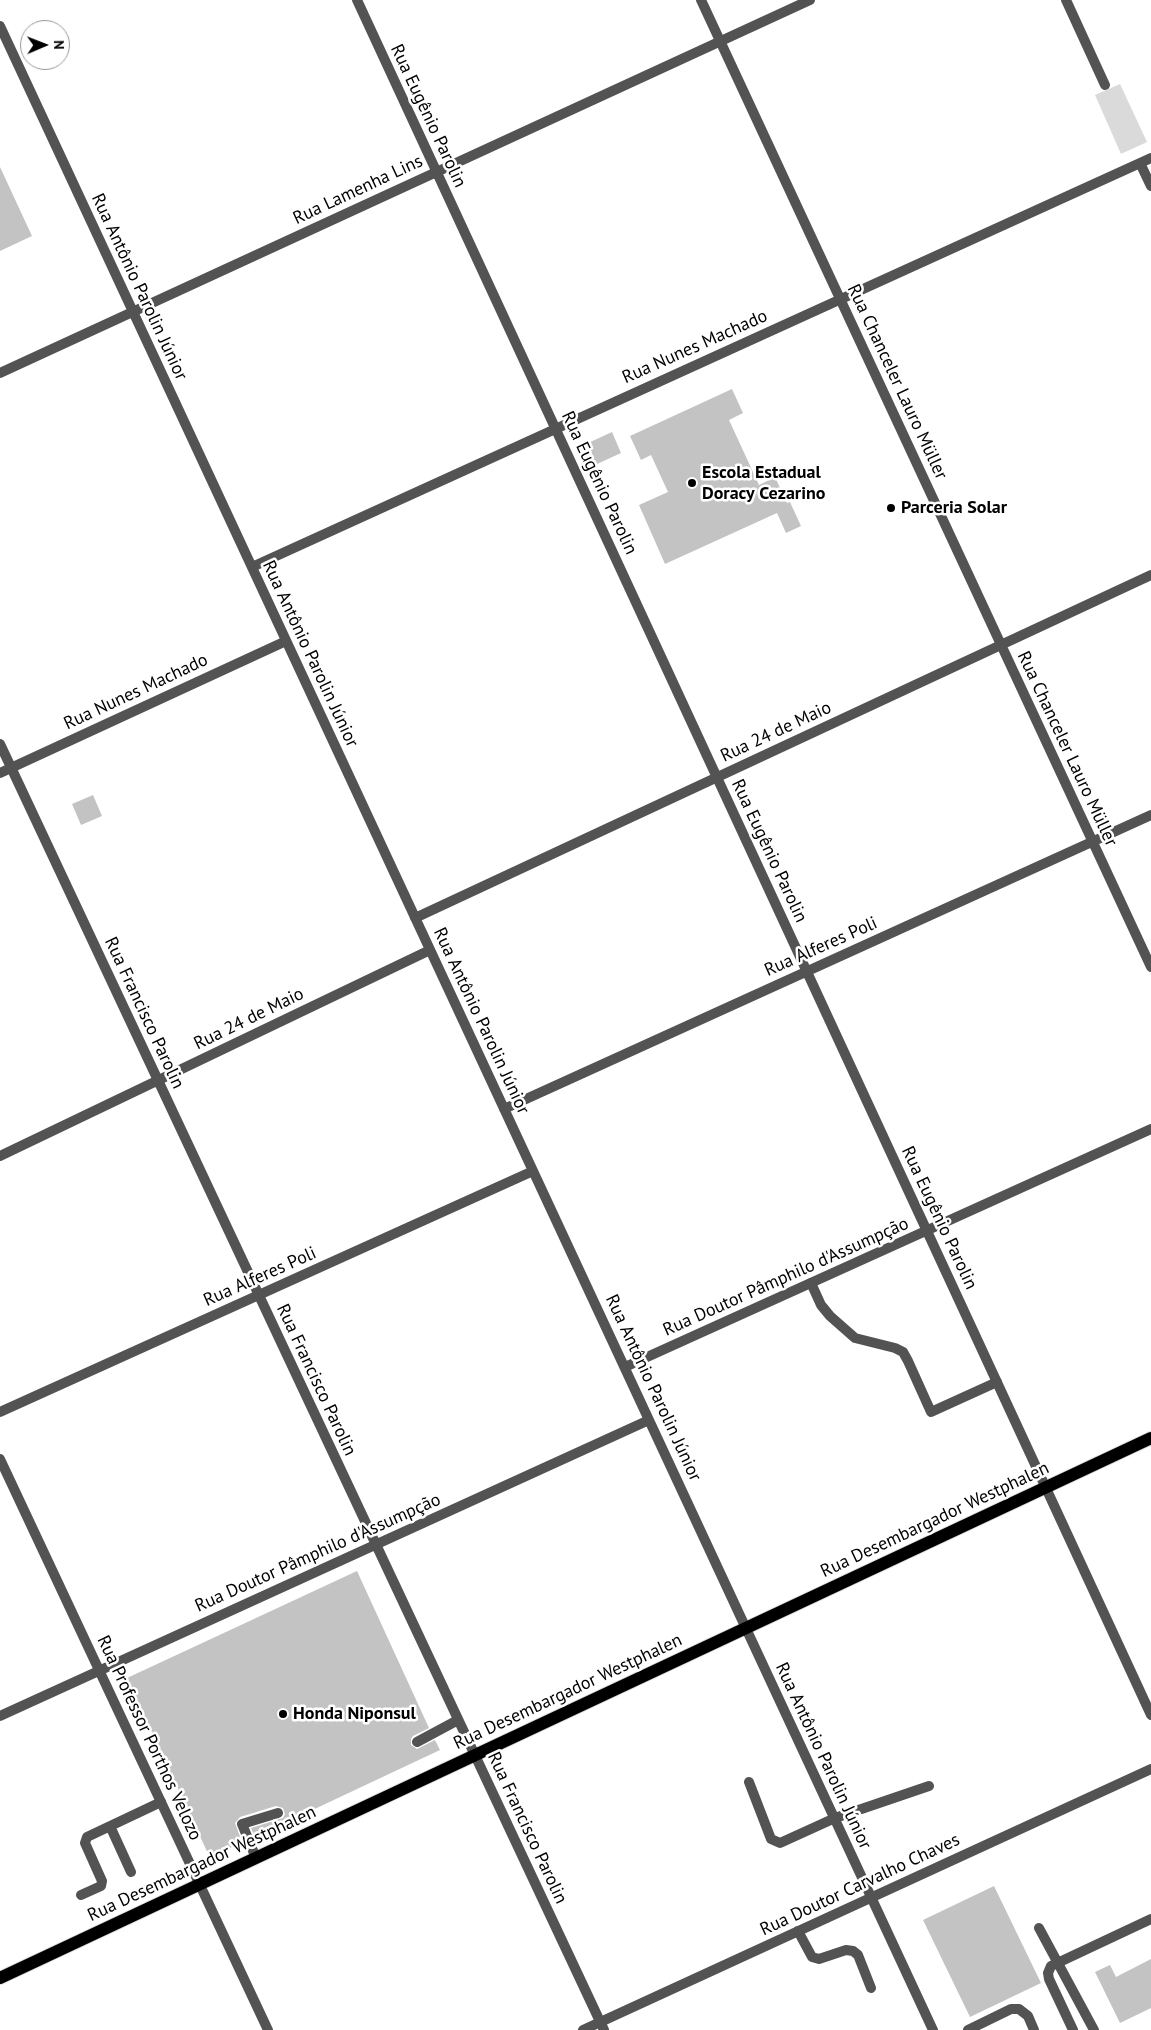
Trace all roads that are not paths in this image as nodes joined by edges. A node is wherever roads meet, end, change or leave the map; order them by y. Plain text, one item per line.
1 (357, 0) edge
2 (701, 0) edge
3 (810, 0) edge
4 (1066, 0) edge
5 (0, 26) edge
6 (720, 41) junction
7 (1104, 85) dead end
8 (1151, 158) edge
9 (1140, 163) junction
10 (436, 172) junction
11 (1151, 186) edge
12 (840, 299) junction
13 (133, 312) junction
14 (0, 372) edge
15 (555, 428) junction
16 (252, 567) junction
17 (1151, 575) edge
18 (286, 641) junction
19 (1001, 645) junction
20 (0, 744) edge
21 (11, 768) junction
22 (0, 773) edge
23 (717, 778) junction
24 (1151, 815) edge
25 (1092, 841) junction
26 (416, 918) junction
27 (430, 950) junction
28 (1151, 967) edge
29 (806, 971) junction
30 (158, 1080) junction
31 (504, 1109) junction
32 (1151, 1129) edge
33 (0, 1156) edge
34 (533, 1171) junction
35 (927, 1231) junction
36 (811, 1283) junction
37 (259, 1295) junction
38 (625, 1368) junction
39 (997, 1382) junction
40 (0, 1412) edge
41 (649, 1420) junction
42 (1151, 1438) edge
43 (0, 1459) edge
44 (1046, 1487) junction
45 (376, 1545) junction
46 (746, 1628) junction
47 (99, 1670) junction
48 (1151, 1715) edge
49 (0, 1716) edge
50 (458, 1720) junction
51 (417, 1742) dead end
52 (475, 1756) junction
53 (1151, 1769) edge
54 (749, 1782) dead end
55 (929, 1786) dead end
56 (161, 1802) junction
57 (278, 1813) dead end
58 (835, 1818) junction
59 (110, 1826) junction
60 (256, 1858) junction
61 (131, 1872) dead end
62 (200, 1885) junction
63 (81, 1895) dead end
64 (871, 1897) junction
65 (1151, 1919) edge
66 (1039, 1928) dead end
67 (798, 1931) junction
68 (1059, 1963) junction
69 (0, 1978) edge
70 (871, 1988) dead end
71 (602, 2026) edge
72 (268, 2030) edge
73 (583, 2030) edge
74 (933, 2030) edge
75 (968, 2030) edge
76 (1034, 2030) edge
77 (1073, 2030) edge
78 (1094, 2030) edge

1 - 10 street, Rua Eugênio Parolin
2 - 6 street, Rua Chanceler Lauro Müller
3 - 6 street, Rua Lamenha Lins
4 - 7 street
5 - 13 street, Rua Antônio Parolin Júnior
6 - 10 street, Rua Lamenha Lins
6 - 12 street, Rua Chanceler Lauro Müller
8 - 9 street, Rua Nunes Machado
9 - 11 street
9 - 12 street, Rua Nunes Machado
10 - 13 street, Rua Lamenha Lins
10 - 15 street, Rua Eugênio Parolin
12 - 15 street, Rua Nunes Machado
12 - 19 street, Rua Chanceler Lauro Müller
13 - 14 street, Rua Lamenha Lins
13 - 16 street, Rua Antônio Parolin Júnior
15 - 16 street, Rua Nunes Machado
15 - 23 street, Rua Eugênio Parolin
16 - 18 street, Rua Antônio Parolin Júnior
17 - 19 street, Rua 24 de Maio
18 - 21 street, Rua Nunes Machado
18 - 26 street, Rua Antônio Parolin Júnior
19 - 23 street, Rua 24 de Maio
19 - 25 street, Rua Chanceler Lauro Müller
20 - 21 street, Rua Francisco Parolin
21 - 22 street, Rua Nunes Machado
21 - 30 street, Rua Francisco Parolin
23 - 26 street, Rua 24 de Maio
23 - 29 street, Rua Eugênio Parolin
24 - 25 street, Rua Alferes Poli
25 - 28 street, Rua Chanceler Lauro Müller
25 - 29 street, Rua Alferes Poli
26 - 27 street, Rua Antônio Parolin Júnior
27 - 30 street, Rua 24 de Maio
27 - 31 street, Rua Antônio Parolin Júnior
29 - 31 street, Rua Alferes Poli
29 - 35 street, Rua Eugênio Parolin
30 - 33 street, Rua 24 de Maio
30 - 37 street, Rua Francisco Parolin
31 - 34 street, Rua Antônio Parolin Júnior
32 - 35 street, Rua Doutor Pâmphilo d'Assumpção
34 - 37 street, Rua Alferes Poli
34 - 38 street, Rua Antônio Parolin Júnior
35 - 36 street, Rua Doutor Pâmphilo d'Assumpção
35 - 39 street, Rua Eugênio Parolin
36 - 38 street, Rua Doutor Pâmphilo d'Assumpção
36 - 39 street
37 - 40 street, Rua Alferes Poli
37 - 45 street, Rua Francisco Parolin
38 - 41 street, Rua Antônio Parolin Júnior
39 - 44 street, Rua Eugênio Parolin
41 - 45 street, Rua Doutor Pâmphilo d'Assumpção
41 - 46 street, Rua Antônio Parolin Júnior
42 - 44 main road, Rua Desembargador Westphalen
43 - 47 street, Rua Professor Porthos Velozo
44 - 46 main road, Rua Desembargador Westphalen
44 - 48 street, Rua Eugênio Parolin
45 - 47 street, Rua Doutor Pâmphilo d'Assumpção
45 - 50 street, Rua Francisco Parolin
46 - 52 main road, Rua Desembargador Westphalen
46 - 58 street, Rua Antônio Parolin Júnior
47 - 49 street, Rua Doutor Pâmphilo d'Assumpção
47 - 56 street, Rua Professor Porthos Velozo
50 - 51 street
50 - 52 street, Rua Francisco Parolin
52 - 60 main road, Rua Desembargador Westphalen
52 - 71 street, Rua Francisco Parolin
53 - 64 street, Rua Doutor Carvalho Chaves
54 - 58 street
55 - 58 street
56 - 59 street
56 - 62 street, Rua Professor Porthos Velozo
57 - 60 street
58 - 64 street, Rua Antônio Parolin Júnior
59 - 61 street
59 - 63 street
60 - 62 main road, Rua Desembargador Westphalen
62 - 69 main road, Rua Desembargador Westphalen
62 - 72 street, Rua Professor Porthos Velozo
64 - 67 street, Rua Doutor Carvalho Chaves
64 - 74 street, Rua Antônio Parolin Júnior
65 - 68 street
66 - 68 street
67 - 70 street
67 - 71 street, Rua Doutor Carvalho Chaves
68 - 77 street
68 - 78 street
71 - 73 street, Rua Doutor Carvalho Chaves
75 - 76 street

